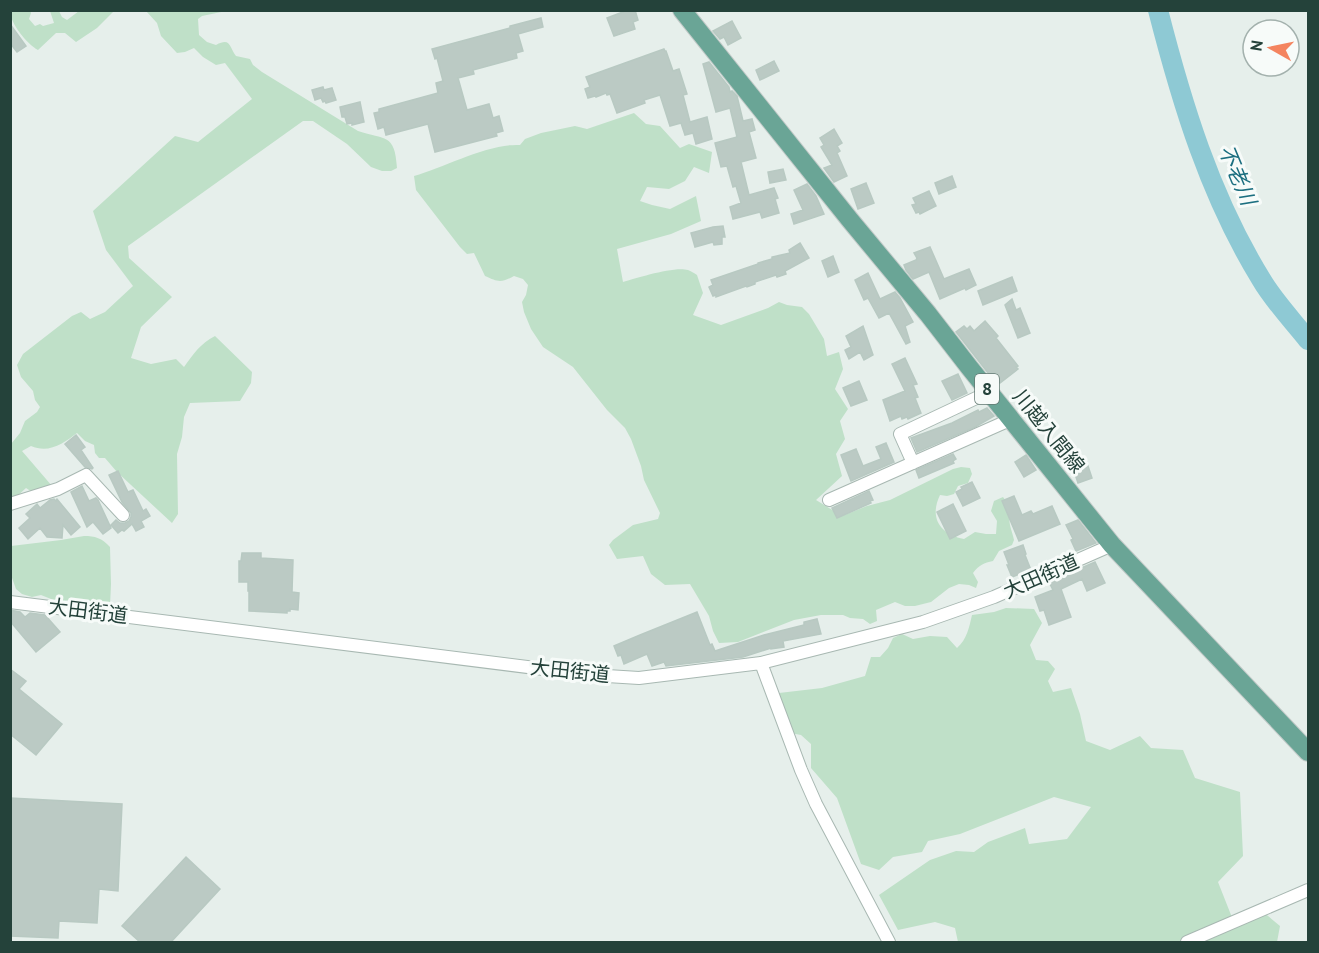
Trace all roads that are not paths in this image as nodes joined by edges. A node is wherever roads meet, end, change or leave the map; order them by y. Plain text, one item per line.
1 (682, 10) edge
2 (989, 392) junction
3 (1012, 419) junction
4 (913, 463) junction
5 (829, 500) dead end
6 (10, 504) edge
7 (123, 515) dead end
8 (1112, 544) junction
9 (10, 602) edge
10 (762, 663) junction
11 (1308, 752) edge
12 (1308, 890) edge
13 (889, 942) edge
14 (1187, 942) edge

1 - 2 main road, 川越入間線 / 8
2 - 3 main road, 川越入間線 / 8
2 - 4 street
3 - 4 street
3 - 8 main road, 川越入間線 / 8
4 - 5 street
6 - 7 street
8 - 10 street, 大田街道
8 - 11 main road, 川越入間線 / 8
9 - 10 street, 大田街道
10 - 13 street
12 - 14 street

